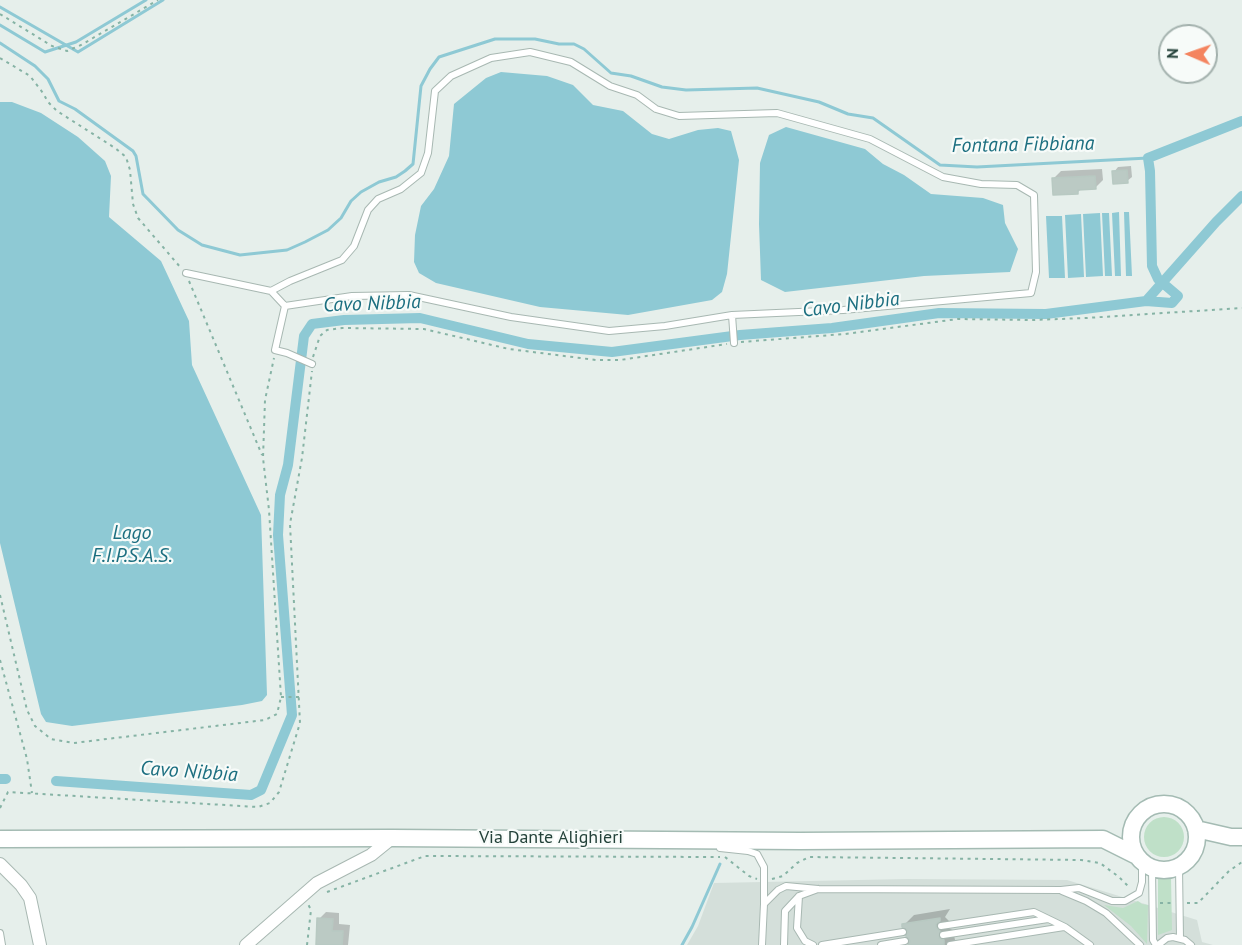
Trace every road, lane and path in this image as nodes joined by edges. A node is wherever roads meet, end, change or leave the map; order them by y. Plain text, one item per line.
1 (158, 0) edge
2 (0, 14) edge
3 (0, 58) edge
4 (186, 273) junction
5 (271, 291) junction
6 (285, 306) junction
7 (1242, 308) edge
8 (732, 315) junction
9 (734, 341) junction
10 (275, 350) junction
11 (309, 362) junction
12 (263, 458) junction
13 (0, 595) edge
14 (0, 660) edge
15 (281, 697) junction
16 (300, 697) junction
17 (32, 793) junction
18 (0, 808) edge
19 (1134, 822) junction
20 (1196, 829) junction
21 (1236, 837) edge
22 (392, 838) junction
23 (0, 839) edge
24 (681, 839) junction
25 (1103, 839) junction
26 (1194, 851) junction
27 (1143, 862) junction
28 (1242, 862) edge
29 (0, 864) edge
30 (1179, 867) junction
31 (758, 880) dead end
32 (769, 880) dead end
33 (818, 889) junction
34 (1061, 890) junction
35 (1132, 891) dead end
36 (304, 895) junction
37 (799, 896) junction
38 (1158, 903) dead end
39 (1172, 903) dead end
40 (1188, 903) dead end
41 (764, 904) junction
42 (1049, 919) junction
43 (941, 926) dead end
44 (1065, 927) junction
45 (903, 932) dead end
46 (0, 933) edge
47 (943, 935) dead end
48 (1180, 938) junction
49 (905, 941) dead end
50 (843, 942) junction
51 (2, 945) edge
52 (40, 945) edge
53 (246, 945) edge
54 (307, 945) edge
55 (762, 945) edge
56 (784, 945) edge
57 (813, 945) edge
58 (822, 945) edge
59 (854, 945) edge
60 (881, 945) edge
61 (950, 945) edge
62 (1090, 945) edge
63 (1140, 945) edge
64 (1157, 945) edge
65 (1191, 945) edge

1 - 2 path
3 - 4 path
4 - 5 lane
4 - 12 path
5 - 6 lane
5 - 8 lane
6 - 8 lane
6 - 10 lane
7 - 9 path
8 - 9 lane
9 - 11 path
10 - 11 lane
10 - 12 path
11 - 16 path
12 - 15 path
13 - 15 path
14 - 17 path
15 - 16 path
16 - 17 path
17 - 18 path
19 - 20 main road, Via Dante Alighieri
19 - 25 main road, Via Dante Alighieri
19 - 27 main road
20 - 21 main road
20 - 26 main road
21 - 26 main road
22 - 23 main road, Via Dante Alighieri
22 - 24 main road, Via Dante Alighieri
22 - 36 street
24 - 25 main road, Via Dante Alighieri
24 - 41 lane
25 - 27 main road, Via Dante Alighieri
26 - 30 main road
27 - 30 main road
27 - 34 lane
27 - 64 lane
28 - 40 path
29 - 52 street
30 - 48 lane
31 - 36 path
32 - 35 path
33 - 34 lane
33 - 37 lane
33 - 41 lane
34 - 63 lane
36 - 53 street
36 - 54 path
37 - 56 lane
37 - 57 lane
38 - 39 path
41 - 55 lane
42 - 43 lane
42 - 44 lane
42 - 47 lane
44 - 61 lane
44 - 62 lane
45 - 50 lane
46 - 51 lane
48 - 64 lane
48 - 65 lane
49 - 60 lane
50 - 58 lane
50 - 59 lane

